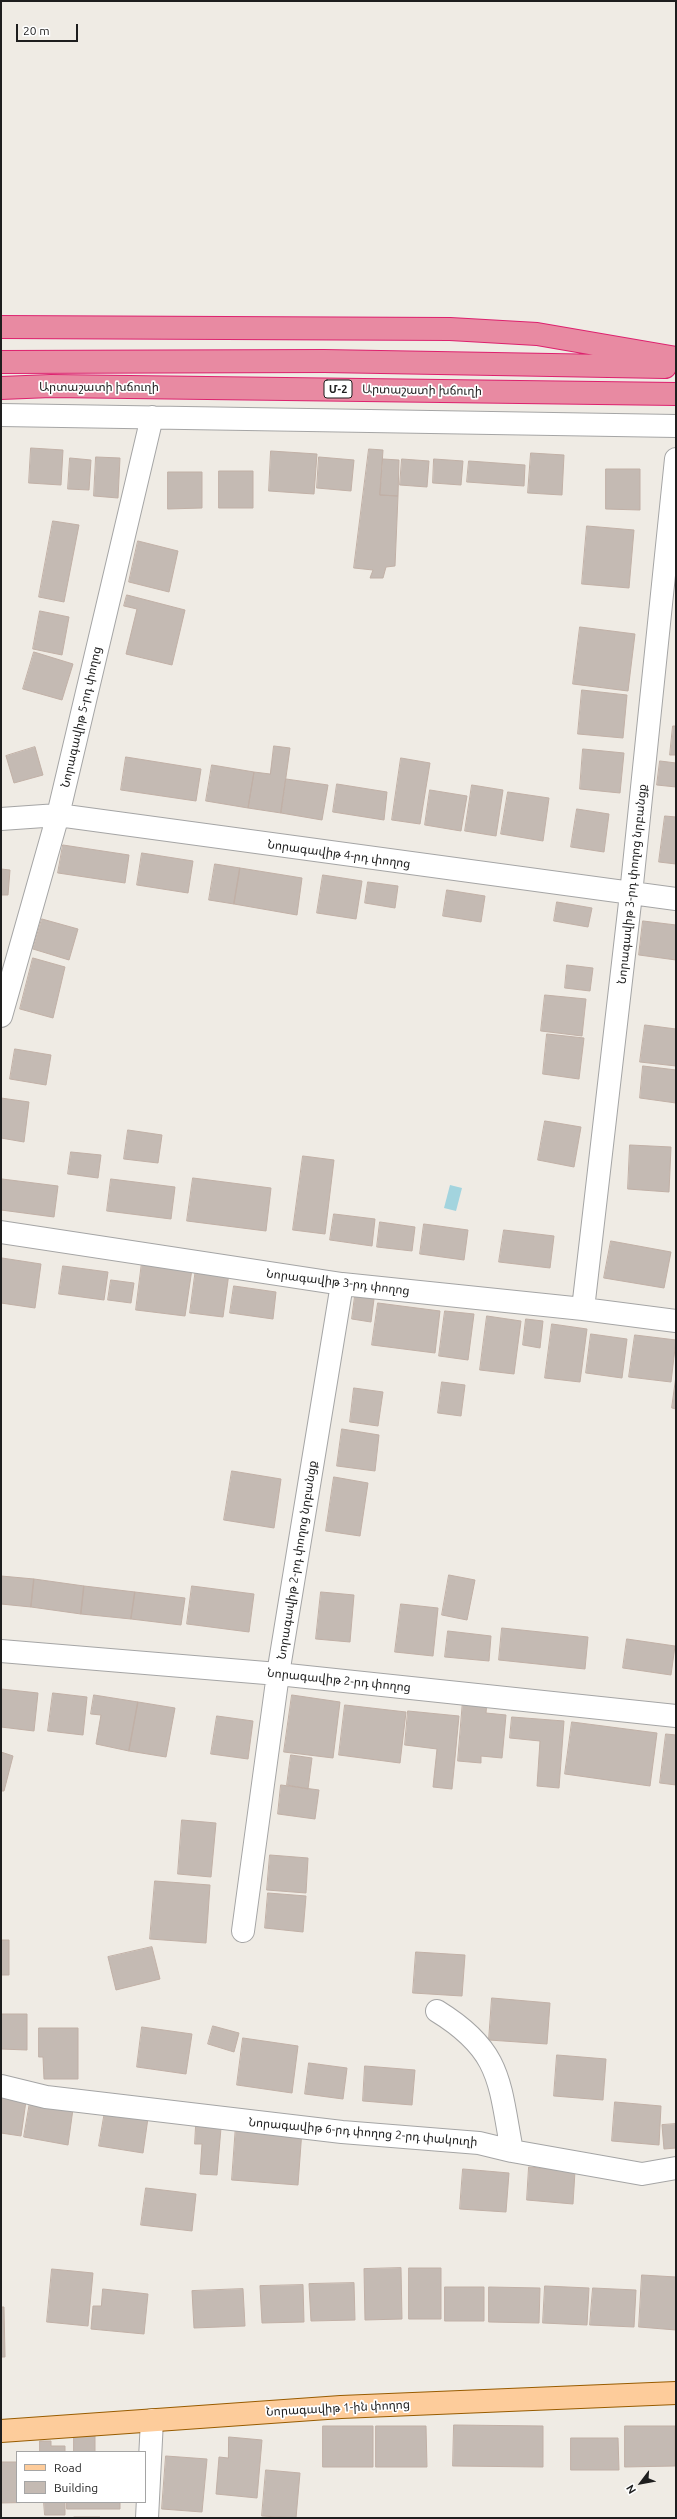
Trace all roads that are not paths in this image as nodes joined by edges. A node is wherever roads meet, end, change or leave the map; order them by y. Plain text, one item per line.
1 (1, 327) edge
2 (676, 358) edge
3 (1, 362) edge
4 (676, 367) edge
5 (1, 388) edge
6 (676, 394) edge
7 (1, 415) edge
8 (152, 417) junction
9 (676, 426) edge
10 (676, 459) edge
11 (58, 815) junction
12 (1, 819) edge
13 (631, 894) junction
14 (676, 899) edge
15 (1, 1016) edge
16 (1, 1232) edge
17 (342, 1284) junction
18 (583, 1309) junction
19 (676, 1321) edge
20 (1, 1651) edge
21 (278, 1674) junction
22 (676, 1716) edge
23 (243, 1931) dead end
24 (437, 2011) dead end
25 (1, 2086) edge
26 (512, 2151) junction
27 (676, 2168) edge
28 (676, 2393) edge
29 (152, 2420) junction
30 (1, 2430) edge
31 (146, 2518) edge

1 - 2 highway
3 - 4 highway
5 - 6 highway, Արտաշատի խճուղի / Մ-2
7 - 8 street
8 - 9 street
8 - 11 street, Նորագավիթ 5-րդ փողոց
10 - 13 street, Նորագավիթ 3-րդ փողոց նրբանցք
11 - 12 street, Նորագավիթ 4-րդ փողոց
11 - 13 street, Նորագավիթ 4-րդ փողոց
11 - 15 street, Նորագավիթ 5-րդ փողոց
13 - 14 street, Նորագավիթ 4-րդ փողոց
13 - 18 street, Նորագավիթ 3-րդ փողոց նրբանցք
16 - 17 street, Նորագավիթ 3-րդ փողոց
17 - 18 street, Նորագավիթ 3-րդ փողոց
17 - 21 street, Նորագավիթ 2-րդ փողոց նրբանցք
18 - 19 street, Նորագավիթ 3-րդ փողոց
20 - 21 street, Նորագավիթ 2-րդ փողոց
21 - 22 street, Նորագավիթ 2-րդ փողոց
21 - 23 street, Նորագավիթ 2-րդ փողոց նրբանցք
24 - 26 street
25 - 26 street, Նորագավիթ 6-րդ փողոց 2-րդ փակուղի
26 - 27 street, Նորագավիթ 6-րդ փողոց 2-րդ փակուղի
28 - 29 main road, Նորագավիթ 1-ին փողոց
29 - 30 main road, Նորագավիթ 1-ին փողոց
29 - 31 street

